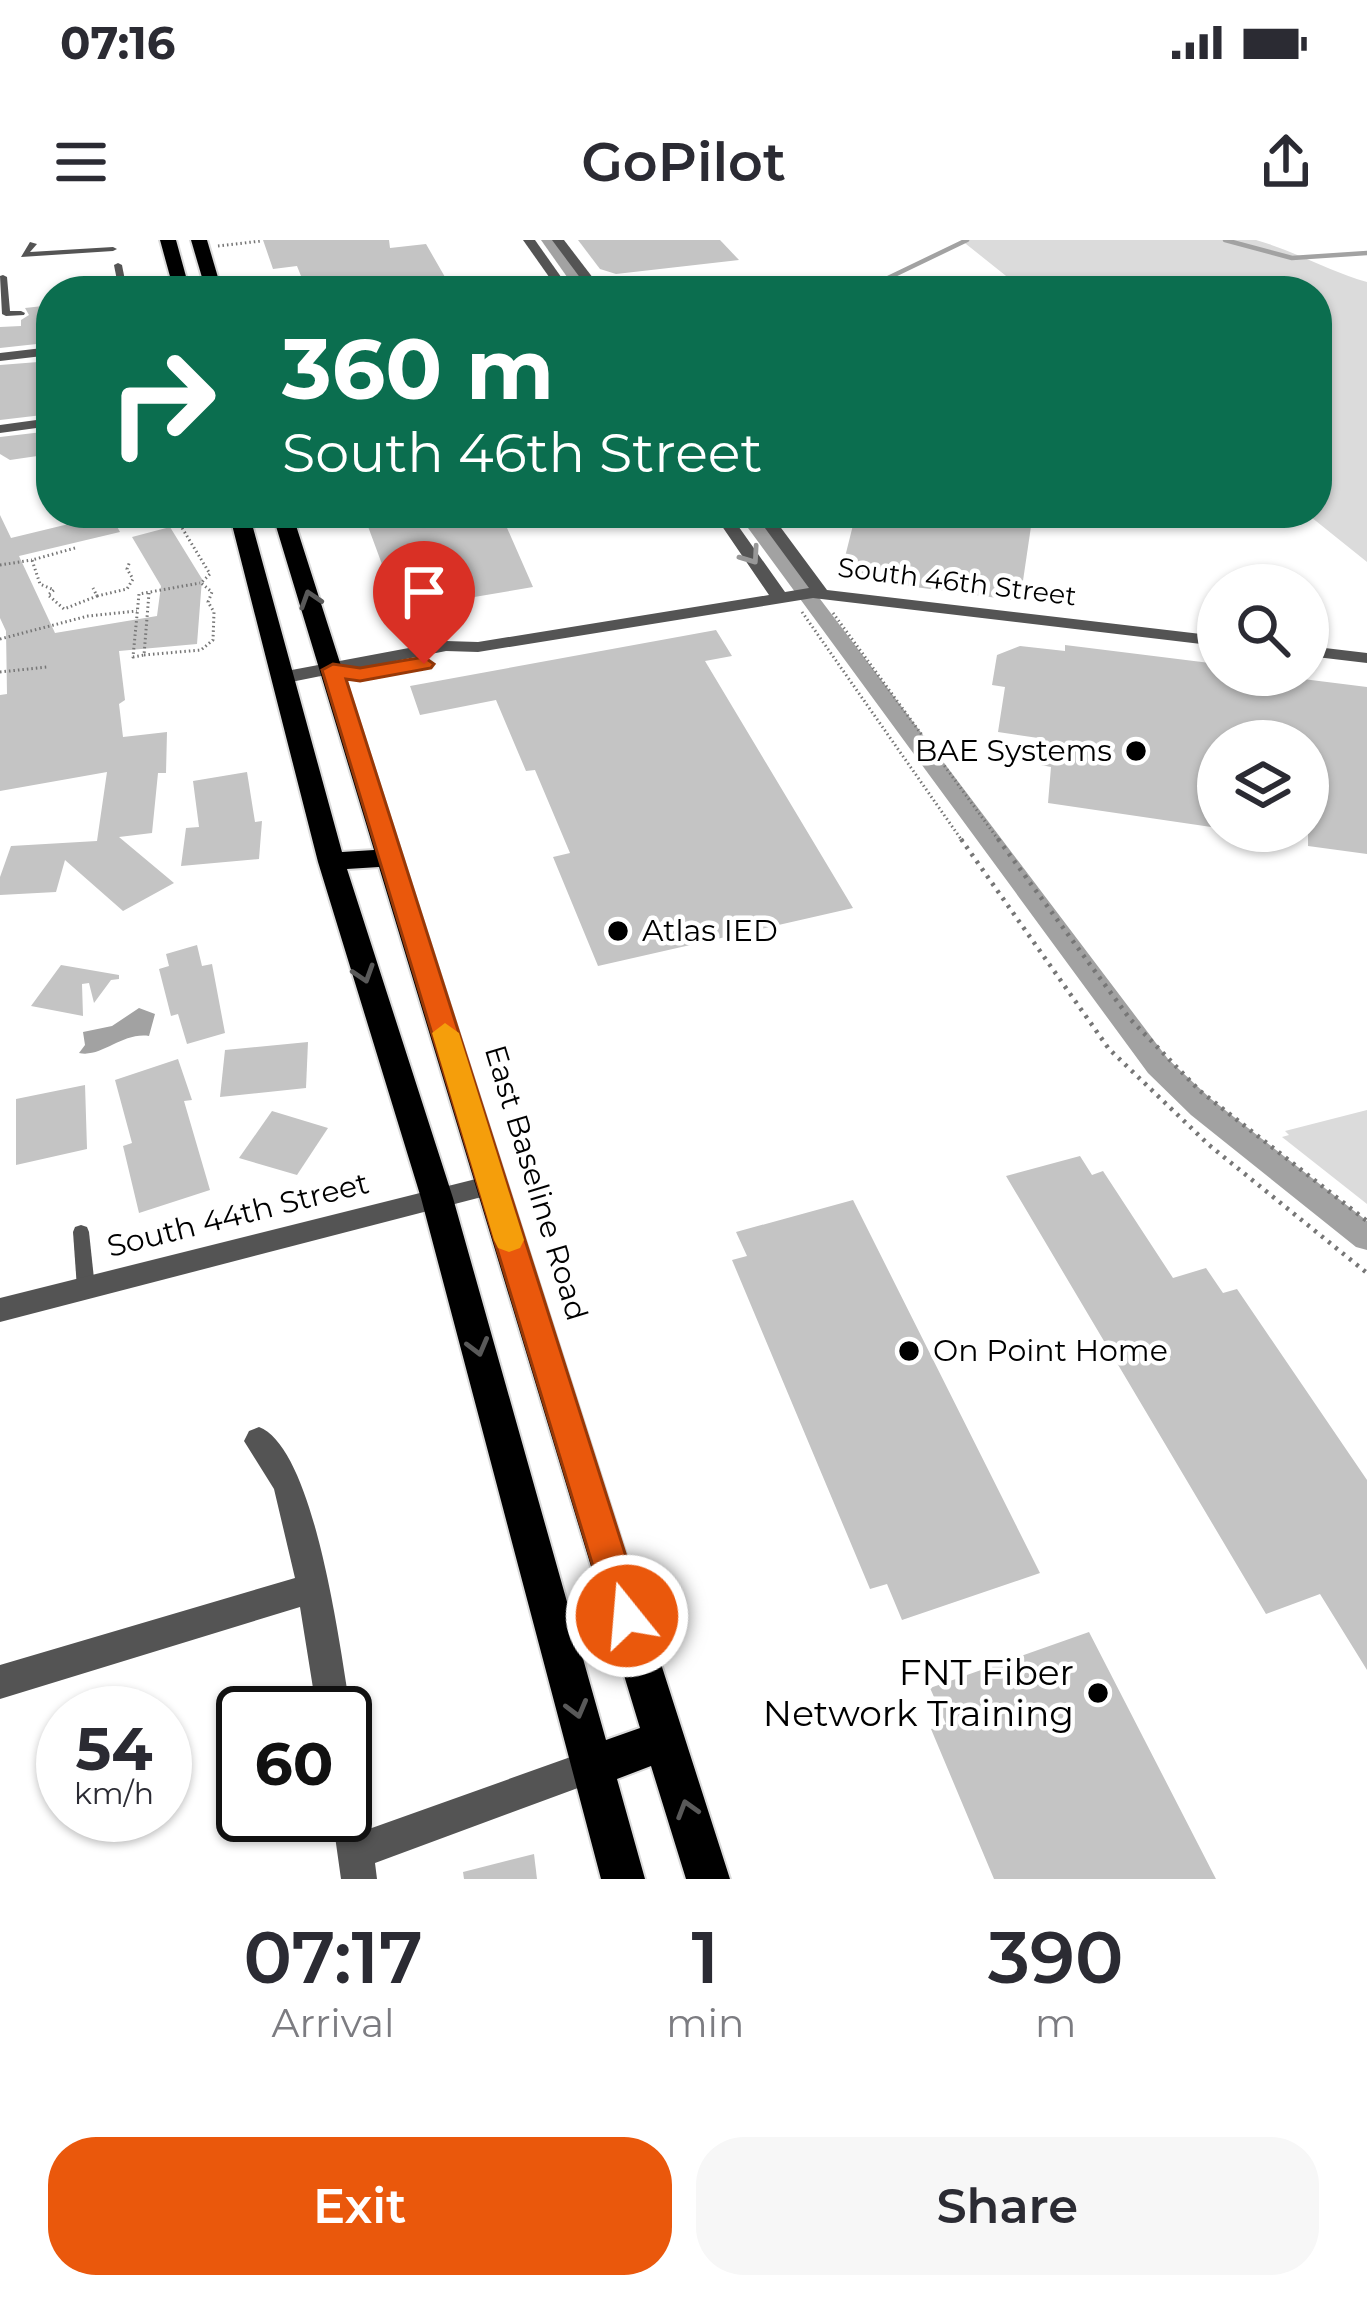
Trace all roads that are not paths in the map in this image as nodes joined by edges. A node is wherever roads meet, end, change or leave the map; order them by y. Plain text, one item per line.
1 (168, 240) edge
2 (529, 240) edge
3 (558, 240) edge
4 (206, 243) edge
5 (33, 244) dead end
6 (113, 249) dead end
7 (118, 265) dead end
8 (120, 276) edge
9 (178, 276) edge
10 (212, 276) edge
11 (554, 276) edge
12 (586, 276) edge
13 (4, 277) dead end
14 (20, 313) dead end
15 (36, 353) edge
16 (0, 357) edge
17 (36, 424) edge
18 (0, 429) edge
19 (243, 528) edge
20 (287, 528) edge
21 (735, 528) edge
22 (769, 528) edge
23 (800, 595) junction
24 (1197, 638) edge
25 (1329, 653) edge
26 (1367, 658) edge
27 (333, 670) junction
28 (281, 678) junction
29 (390, 857) junction
30 (331, 862) junction
31 (492, 1186) junction
32 (437, 1198) junction
33 (81, 1232) dead end
34 (86, 1288) junction
35 (0, 1310) edge
36 (259, 1441) dead end
37 (313, 1588) junction
38 (0, 1682) edge
39 (329, 1686) edge
40 (665, 1740) junction
41 (593, 1766) junction
42 (358, 1866) edge
43 (623, 1879) edge
44 (708, 1879) edge

1 - 9 main road
2 - 11 street
3 - 12 street
4 - 10 main road
5 - 6 lane
7 - 8 lane
13 - 14 lane
15 - 16 street
17 - 18 street
19 - 28 main road
27 -> 20 main road, East Baseline Road
21 -> 23 street
22 - 23 street
23 - 24 street, South 46th Street
23 - 27 street, South 46th Street
25 - 26 street
27 - 28 street, South 46th Street
27 - 29 main road, East Baseline Road
28 - 30 main road
29 - 30 main road
29 - 31 main road, East Baseline Road
30 -> 32 main road
31 - 32 street, South 44th Street
31 - 40 main road, East Baseline Road
32 - 34 street, South 44th Street
32 -> 41 main road
33 - 34 lane
34 - 35 street, South 44th Street
36 - 37 street
37 - 38 street
37 - 39 street
40 - 41 main road
44 -> 40 main road, East Baseline Road
41 - 42 street
41 - 43 main road

